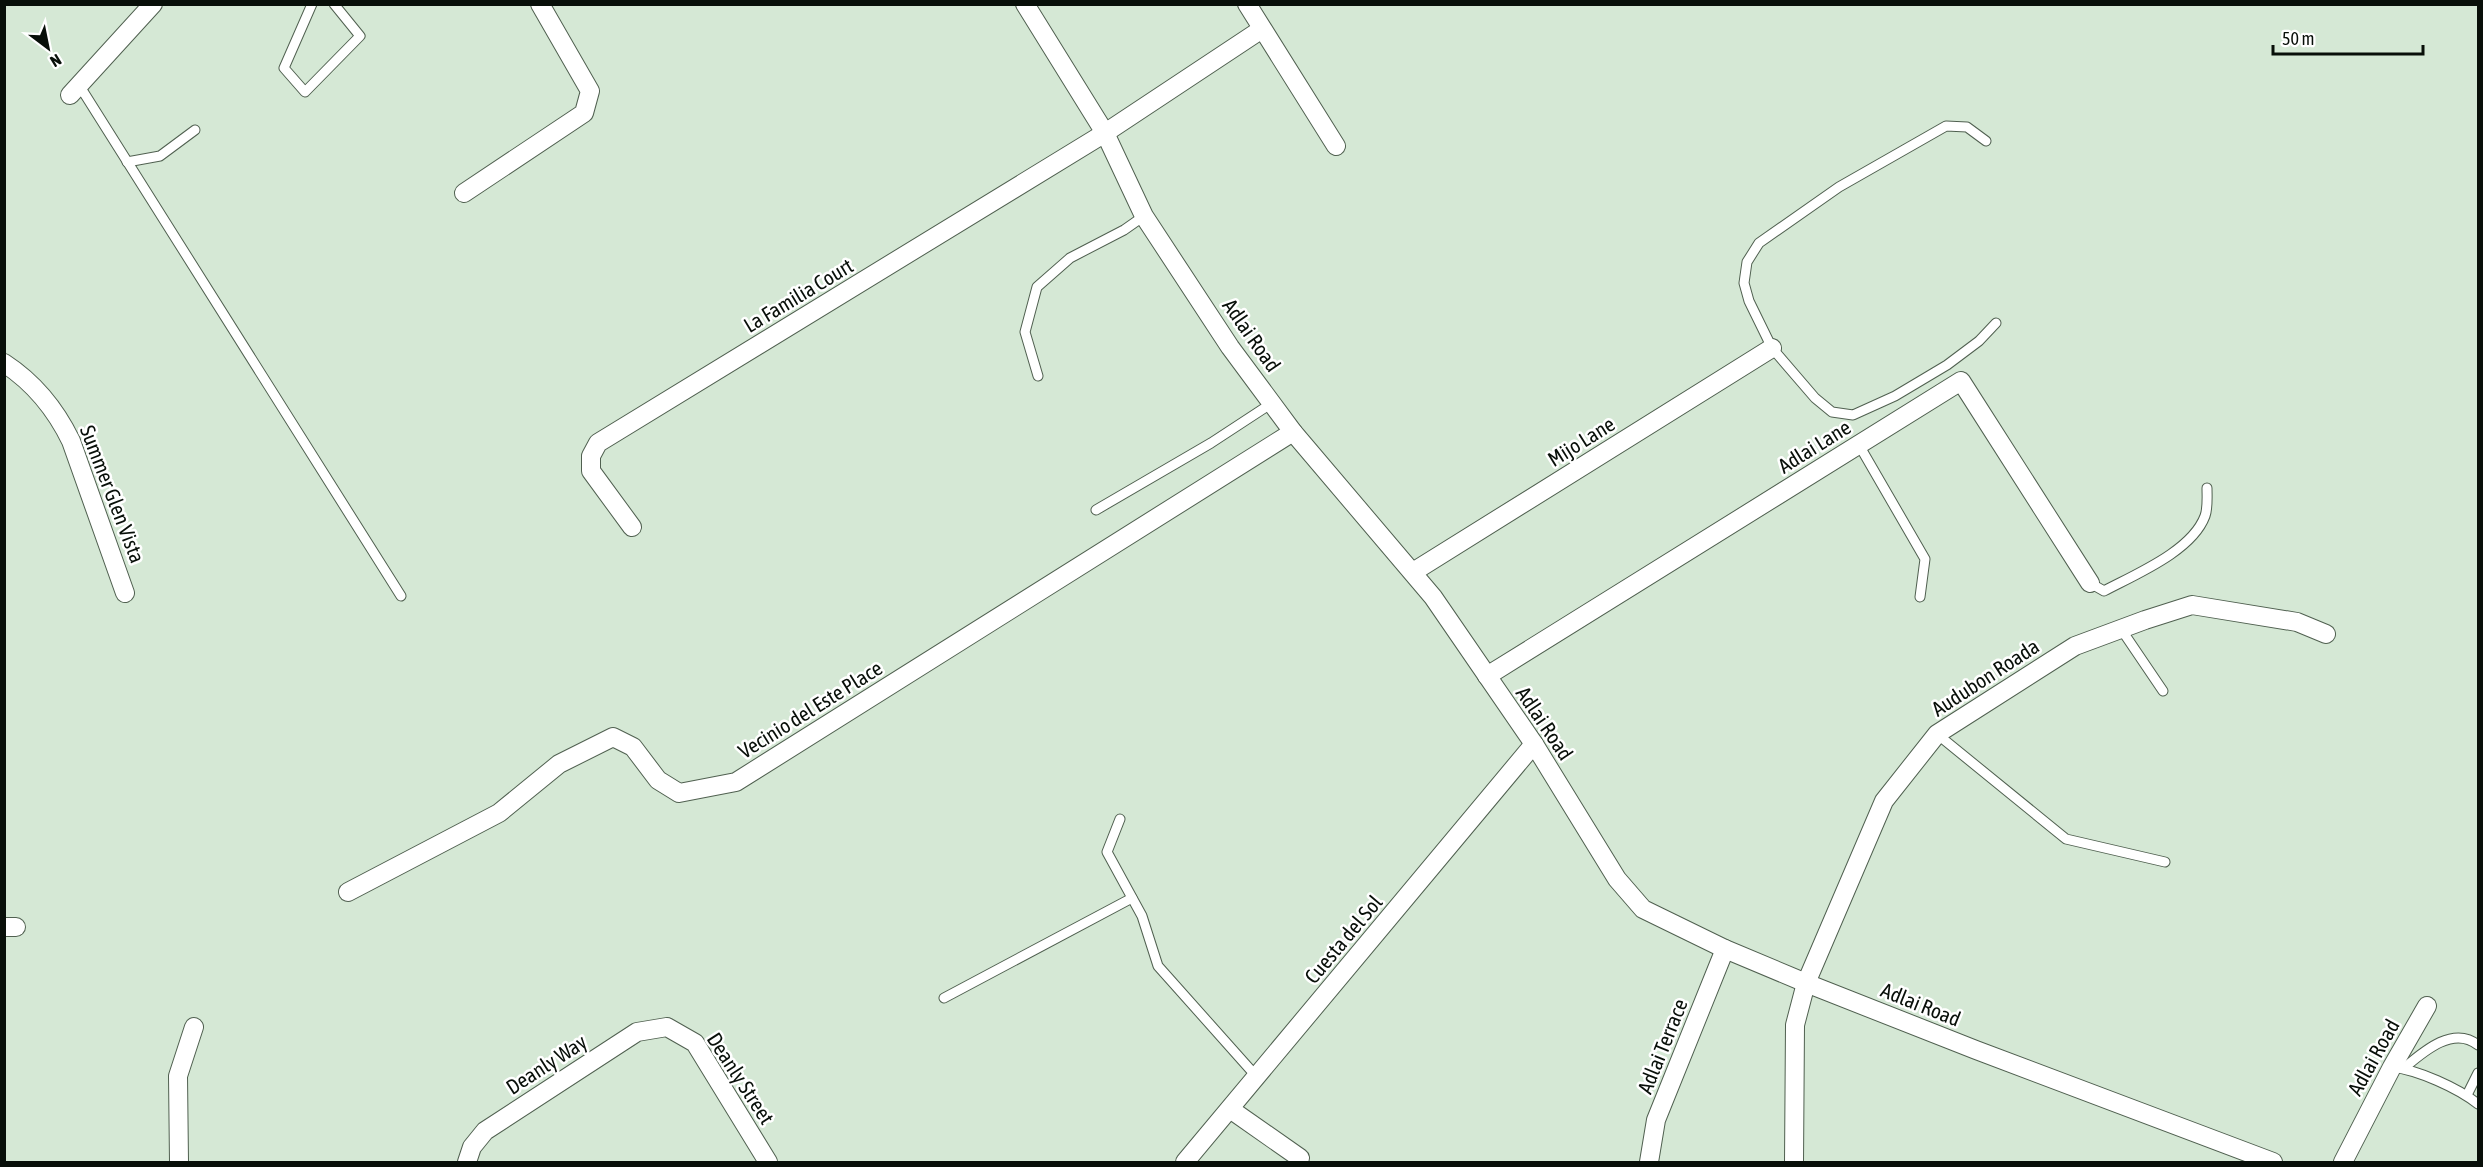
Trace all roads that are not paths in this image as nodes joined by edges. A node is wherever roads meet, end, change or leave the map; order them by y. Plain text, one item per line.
1 (153, 4) edge
2 (312, 4) edge
3 (334, 4) edge
4 (540, 4) edge
5 (1025, 4) edge
6 (1247, 4) edge
7 (1262, 29) junction
8 (74, 90) joint
9 (195, 130) dead end
10 (1105, 134) junction
11 (1986, 141) dead end
12 (1336, 146) dead end
13 (127, 162) junction
14 (464, 193) dead end
15 (1144, 216) junction
16 (1996, 323) dead end
17 (1772, 348) junction
18 (4, 363) edge
19 (1038, 376) dead end
20 (1272, 403) junction
21 (1293, 432) junction
22 (1859, 445) junction
23 (2207, 488) dead end
24 (1096, 510) dead end
25 (632, 527) dead end
26 (1413, 572) junction
27 (2090, 583) joint
28 (125, 593) dead end
29 (401, 596) dead end
30 (1920, 597) dead end
31 (2121, 629) junction
32 (2326, 634) dead end
33 (1487, 676) junction
34 (2163, 691) dead end
35 (1937, 734) junction
36 (1534, 744) junction
37 (1120, 819) dead end
38 (2165, 862) dead end
39 (348, 892) dead end
40 (1132, 898) junction
41 (1725, 949) junction
42 (1806, 983) junction
43 (944, 998) dead end
44 (2427, 1006) dead end
45 (194, 1027) dead end
46 (667, 1027) joint
47 (2478, 1045) edge
48 (2398, 1067) junction
49 (2478, 1073) edge
50 (1257, 1076) junction
51 (2467, 1095) junction
52 (2478, 1104) edge
53 (1230, 1109) junction
54 (1300, 1158) dead end
55 (179, 1162) edge
56 (467, 1162) edge
57 (768, 1162) edge
58 (1185, 1162) edge
59 (1649, 1162) edge
60 (1794, 1162) edge
61 (2272, 1162) edge
62 (2343, 1162) edge

1 - 8 street
2 - 3 lane
4 - 14 street
5 - 10 street, Adlai Road
6 - 7 street
7 - 10 street
7 - 12 street
8 - 13 lane
9 - 13 lane
10 - 15 street, Adlai Road
10 - 25 street, La Familia Court
11 - 17 lane
13 - 29 lane
15 - 19 lane
15 - 20 street, Adlai Road
16 - 17 lane
17 - 26 street, Mijo Lane
18 - 28 street, Summer Glen Vista
20 - 21 street, Adlai Road
20 - 24 lane
21 - 26 street, Adlai Road
21 - 39 street, Vecinio del Este Place
22 - 27 street, Adlai Lane
22 - 30 lane
22 - 33 street, Adlai Lane
23 - 27 lane
26 - 33 street, Adlai Road
31 - 32 street, Audubon Roada
31 - 34 lane
31 - 35 street, Audubon Roada
33 - 36 street, Adlai Road
35 - 38 lane
35 - 42 street, Audubon Roada
36 - 41 street, Adlai Road
36 - 50 street, Cuesta del Sol
37 - 40 lane
40 - 43 lane
40 - 50 lane
41 - 42 street, Adlai Road
41 - 59 street, Adlai Terrace
42 - 60 street, Audubon Roada
42 - 61 street, Adlai Road
44 - 48 street, Adlai Road
45 - 55 street
46 - 56 street, Deanly Way
46 - 57 street, Deanly Street
47 - 48 lane
48 - 51 lane
48 - 62 street, Adlai Road
49 - 51 lane
50 - 53 street, Cuesta del Sol
51 - 52 lane
53 - 54 street
53 - 58 street, Cuesta del Sol

